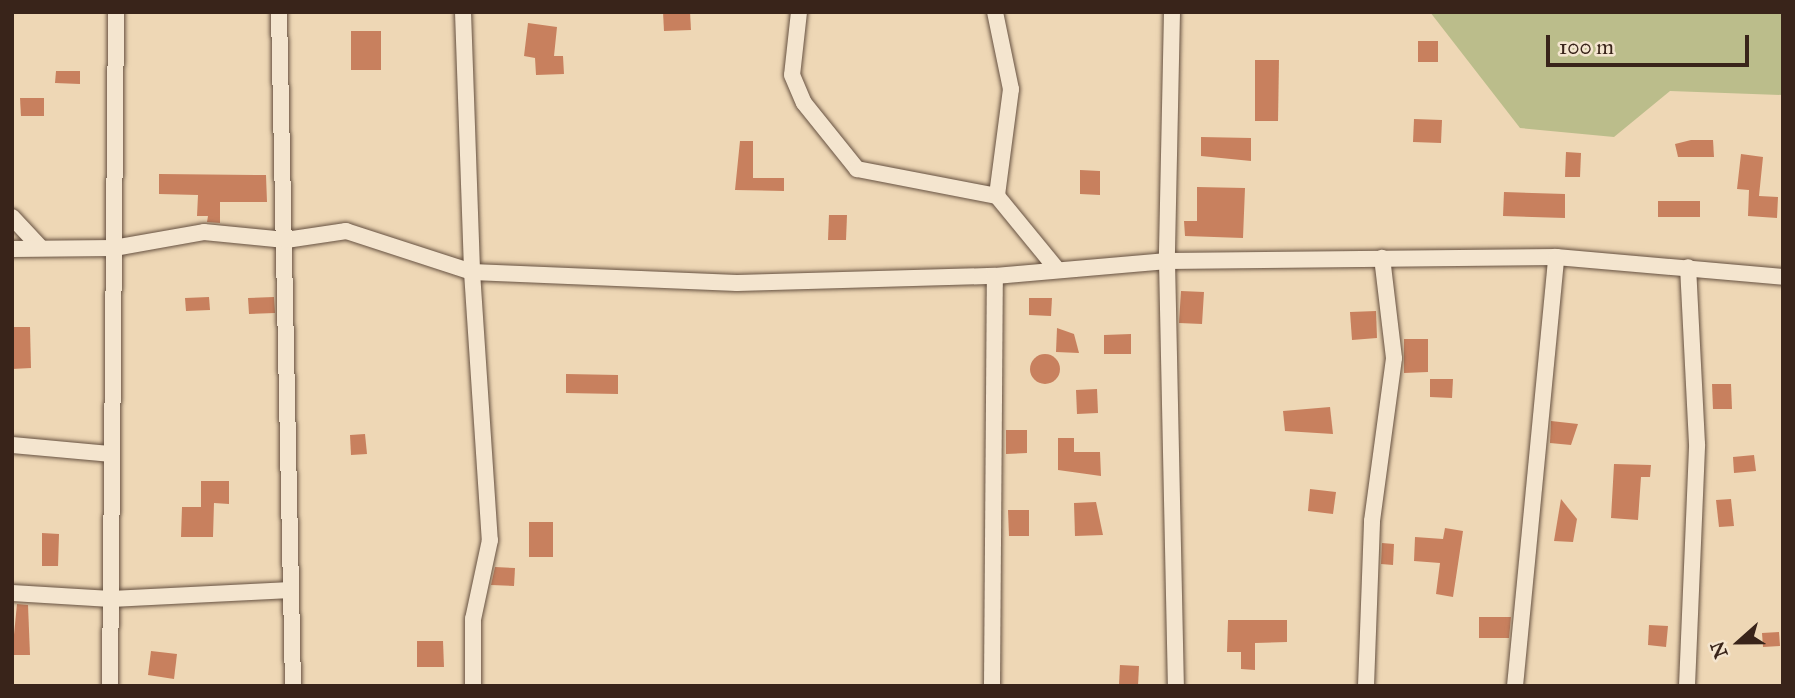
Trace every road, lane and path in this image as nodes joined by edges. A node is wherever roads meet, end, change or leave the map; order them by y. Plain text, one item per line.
1 (116, 12) edge
2 (279, 12) edge
3 (463, 12) edge
4 (799, 12) edge
5 (995, 12) edge
6 (1172, 12) edge
7 (997, 196) junction
8 (12, 217) edge
9 (286, 240) junction
10 (12, 248) edge
11 (41, 248) junction
12 (114, 248) junction
13 (1556, 257) junction
14 (1382, 258) junction
15 (1167, 261) junction
16 (1688, 267) junction
17 (1056, 268) junction
18 (471, 272) junction
19 (995, 276) junction
20 (1783, 277) edge
21 (12, 445) edge
22 (110, 454) junction
23 (291, 590) junction
24 (12, 593) edge
25 (111, 599) junction
26 (110, 686) edge
27 (293, 686) edge
28 (474, 686) edge
29 (992, 686) edge
30 (1176, 686) edge
31 (1366, 686) edge
32 (1515, 686) edge
33 (1686, 686) edge

1 - 12 street
2 - 9 street
3 - 18 street
4 - 7 street
5 - 7 street
6 - 15 street
7 - 17 street
8 - 11 street
9 - 12 street
9 - 18 street
9 - 23 street
10 - 11 street
11 - 12 street
12 - 22 street
13 - 14 street
13 - 16 street
13 - 32 street
14 - 15 street
14 - 31 street
15 - 17 street
15 - 30 street
16 - 20 street
16 - 33 street
17 - 19 street
18 - 19 street
18 - 28 street
19 - 29 street
21 - 22 street
22 - 25 street
23 - 25 street
23 - 27 street
24 - 25 street
25 - 26 street

